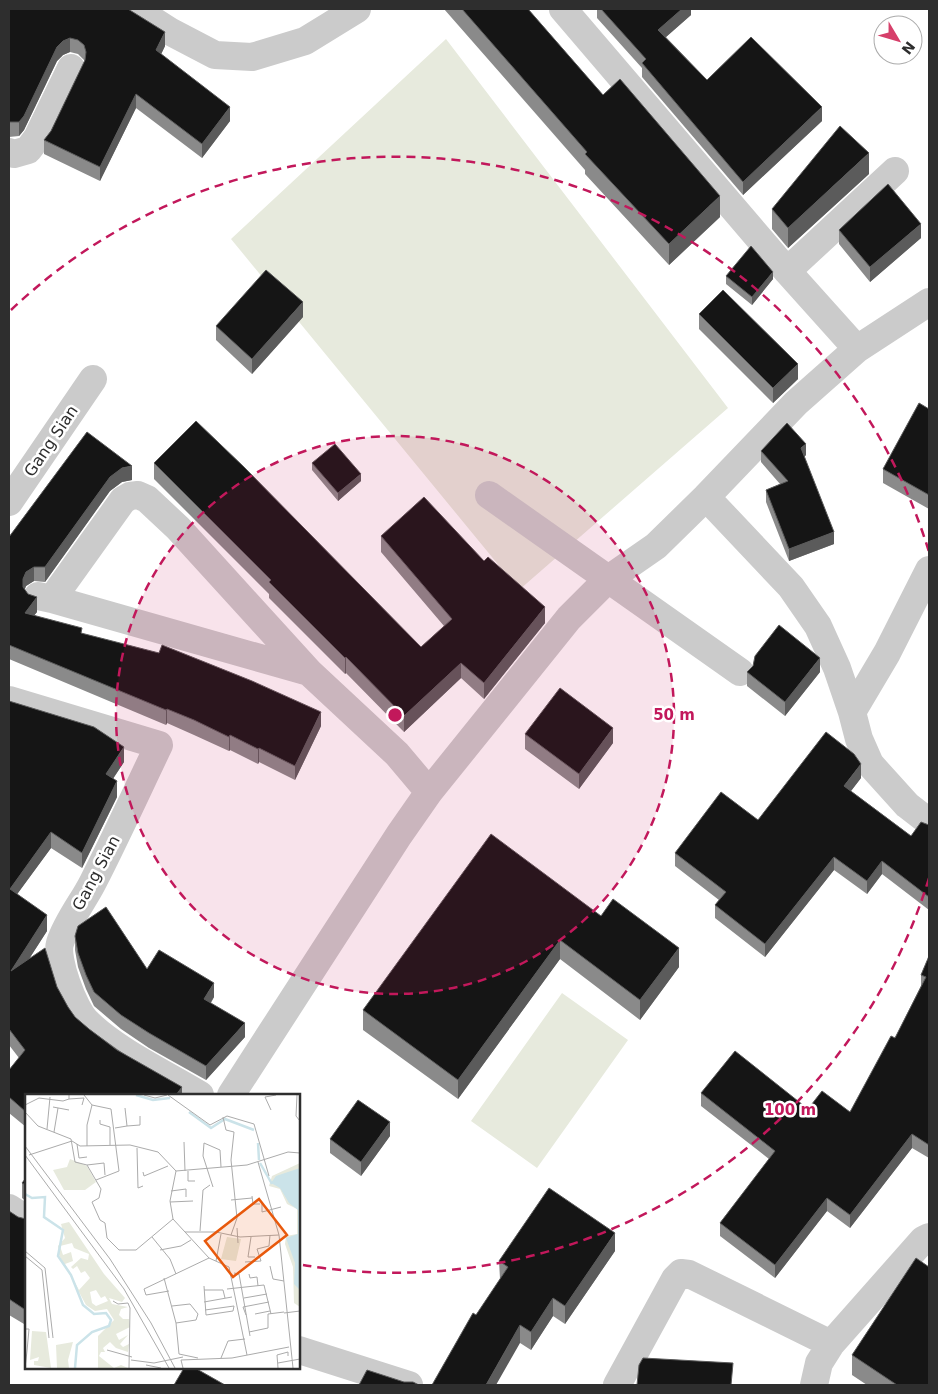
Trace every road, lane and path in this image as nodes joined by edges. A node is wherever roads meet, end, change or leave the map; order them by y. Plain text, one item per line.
1 (135, 9) edge
2 (357, 9) edge
3 (563, 9) edge
4 (71, 68) dead end
5 (9, 152) edge
6 (895, 171) dead end
7 (787, 271) junction
8 (929, 302) edge
9 (857, 349) junction
10 (93, 379) dead end
11 (489, 495) dead end
12 (706, 497) junction
13 (9, 502) edge
14 (929, 570) edge
15 (608, 580) junction
16 (309, 672) junction
17 (740, 672) dead end
18 (9, 700) edge
19 (852, 712) junction
20 (429, 792) junction
21 (929, 822) edge
22 (198, 1094) edge
23 (232, 1094) edge
24 (9, 1208) edge
25 (25, 1218) edge
26 (929, 1237) edge
27 (831, 1344) junction
28 (300, 1350) edge
29 (409, 1385) edge
30 (617, 1385) edge
31 (814, 1385) edge

1 - 2 street
3 - 7 street
4 - 5 street
6 - 7 street
7 - 9 street
8 - 9 street
9 - 12 street
10 - 13 street, Gang Sian
11 - 15 street
12 - 15 street
12 - 19 street
14 - 19 street
15 - 17 street
15 - 20 street
16 - 16 street
16 - 20 street
18 - 22 street, Gang Sian
19 - 21 street
20 - 23 street
24 - 25 street
26 - 27 street
27 - 30 street
27 - 31 street
28 - 29 street

